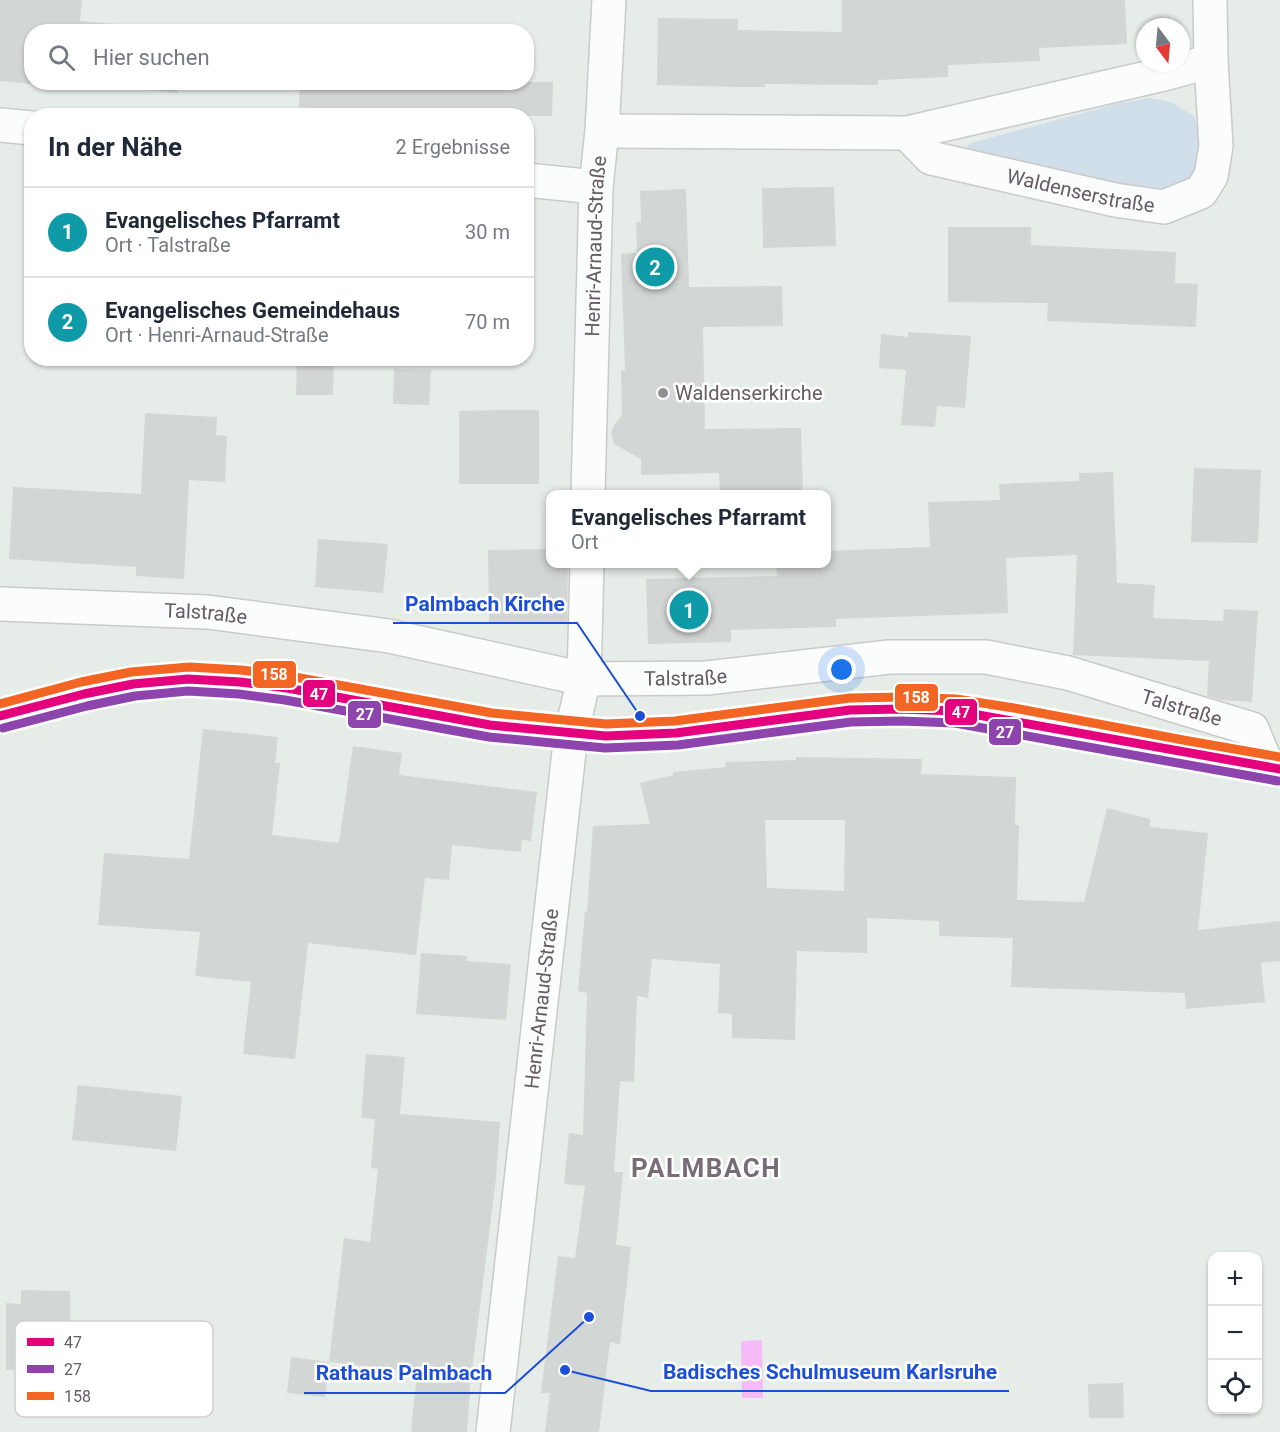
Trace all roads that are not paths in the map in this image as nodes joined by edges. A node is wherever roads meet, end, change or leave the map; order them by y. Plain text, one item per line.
1 (609, 0) edge
2 (1210, 0) edge
3 (1211, 61) junction
4 (0, 125) edge
5 (24, 127) edge
6 (602, 131) junction
7 (907, 133) junction
8 (534, 181) edge
9 (596, 187) junction
10 (588, 490) edge
11 (587, 568) edge
12 (0, 604) edge
13 (584, 679) junction
14 (0, 716) edge
15 (571, 734) junction
16 (1274, 768) edge
17 (493, 1432) edge

1 - 6 street, Henri-Arnaud-Straße
2 - 3 street, Waldenserstraße
3 - 7 street
3 - 7 street, Waldenserstraße
4 - 5 street
6 - 7 street
6 - 9 street, Henri-Arnaud-Straße
8 - 9 street
9 - 10 street, Henri-Arnaud-Straße
11 - 13 street, Henri-Arnaud-Straße
12 - 13 street, Talstraße
13 - 15 street, Henri-Arnaud-Straße
13 - 16 street, Talstraße
14 - 15 street, Talstraße
15 - 16 street, Talstraße
15 - 17 street, Henri-Arnaud-Straße

